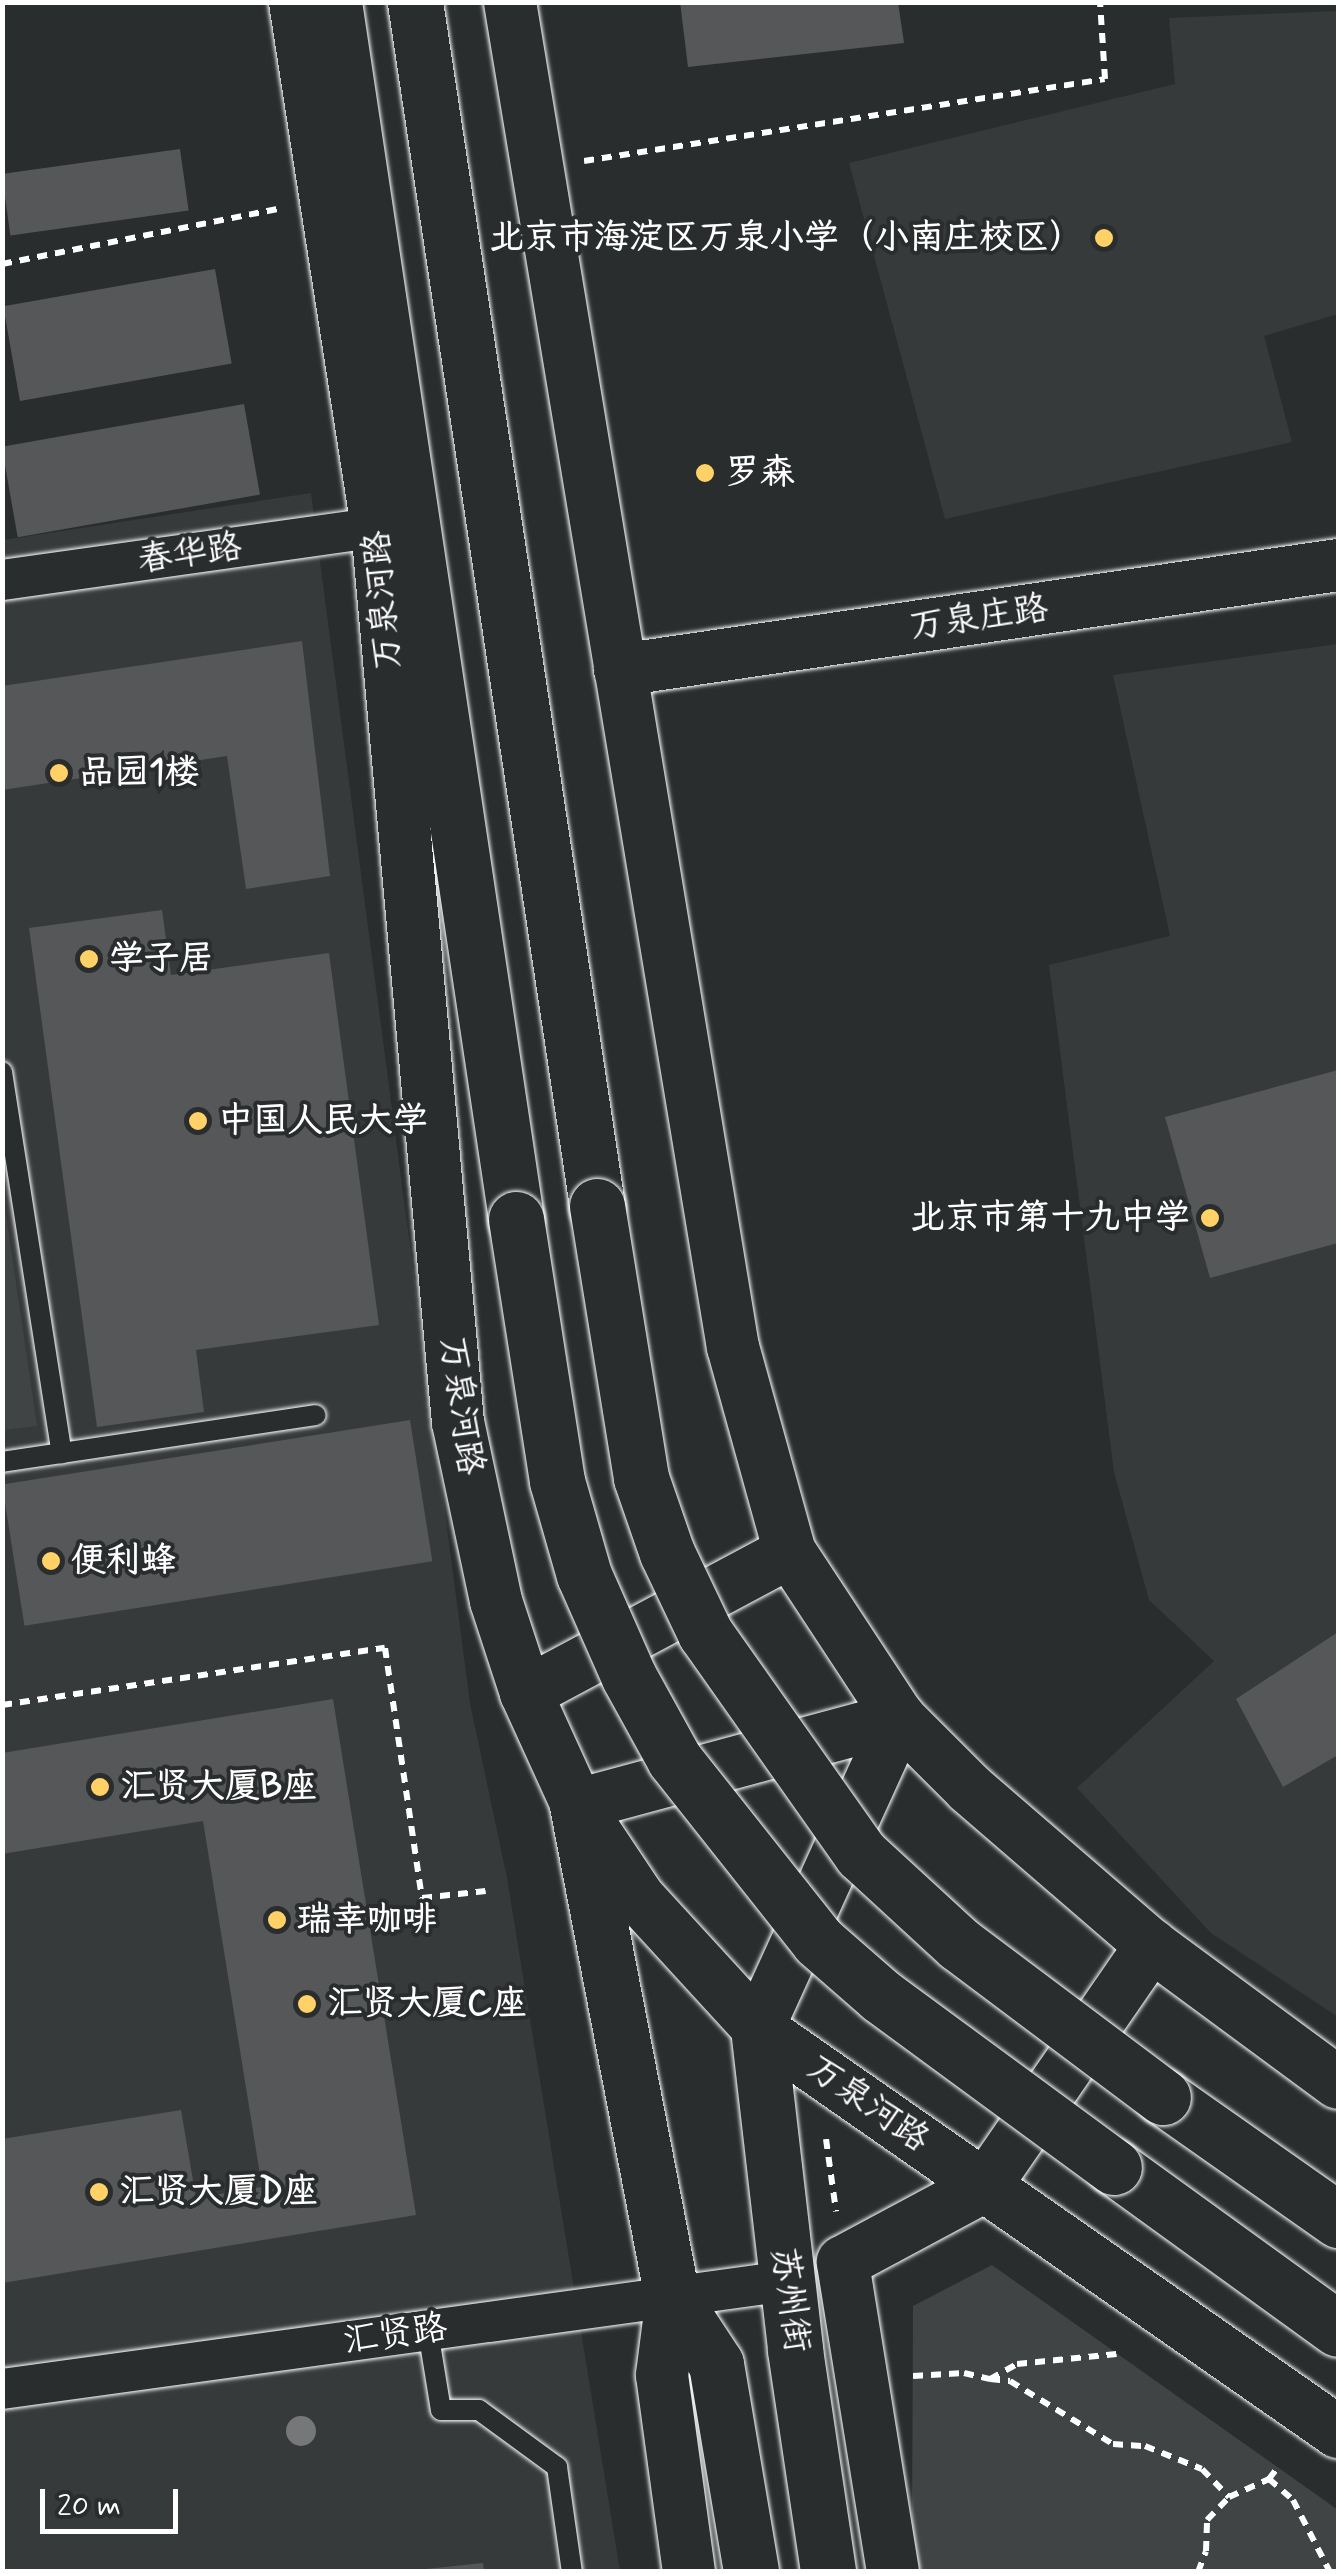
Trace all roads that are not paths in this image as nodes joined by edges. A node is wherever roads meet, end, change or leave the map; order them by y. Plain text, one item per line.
1 (295, 2) edge
2 (334, 2) edge
3 (414, 2) edge
4 (510, 2) edge
5 (377, 527) junction
6 (1338, 565) edge
7 (2, 580) edge
8 (620, 670) junction
9 (2, 1072) edge
10 (316, 1415) dead end
11 (62, 1453) junction
12 (2, 1462) edge
13 (790, 1552) junction
14 (526, 1692) junction
15 (899, 1718) junction
16 (577, 1806) junction
17 (1151, 1945) junction
18 (758, 2028) junction
19 (1338, 2083) edge
20 (985, 2186) junction
21 (1338, 2220) edge
22 (786, 2281) junction
23 (672, 2297) junction
24 (1338, 2329) edge
25 (428, 2331) junction
26 (2, 2389) edge
27 (1338, 2432) edge
28 (572, 2572) edge
29 (690, 2572) edge
30 (751, 2572) edge
31 (828, 2572) edge
32 (893, 2572) edge

1 - 5 street, 万泉河路
2 - 24 main road, 万泉河路, bridge
3 - 21 main road, bridge
4 - 8 street
5 - 7 street, 春华路
5 - 14 street, 万泉河路
6 - 8 street, 万泉庄路
8 - 13 street
9 - 11 lane
10 - 11 lane
11 - 12 lane
13 - 14 street
13 - 15 street
14 - 16 street, 万泉河路
15 - 16 street
15 - 17 street
15 - 18 street
16 - 18 street, 万泉河路
16 - 23 main road
17 - 19 street
17 - 20 street
18 - 20 street, 万泉河路
18 - 22 main road, 苏州街
20 - 27 street, 万泉河路
20 - 32 street, 苏州街
22 - 23 street, 汇贤路
22 - 31 main road, 苏州街
23 - 25 street, 汇贤路
23 - 29 street
23 - 30 main road
25 - 26 street, 汇贤路
25 - 28 lane

